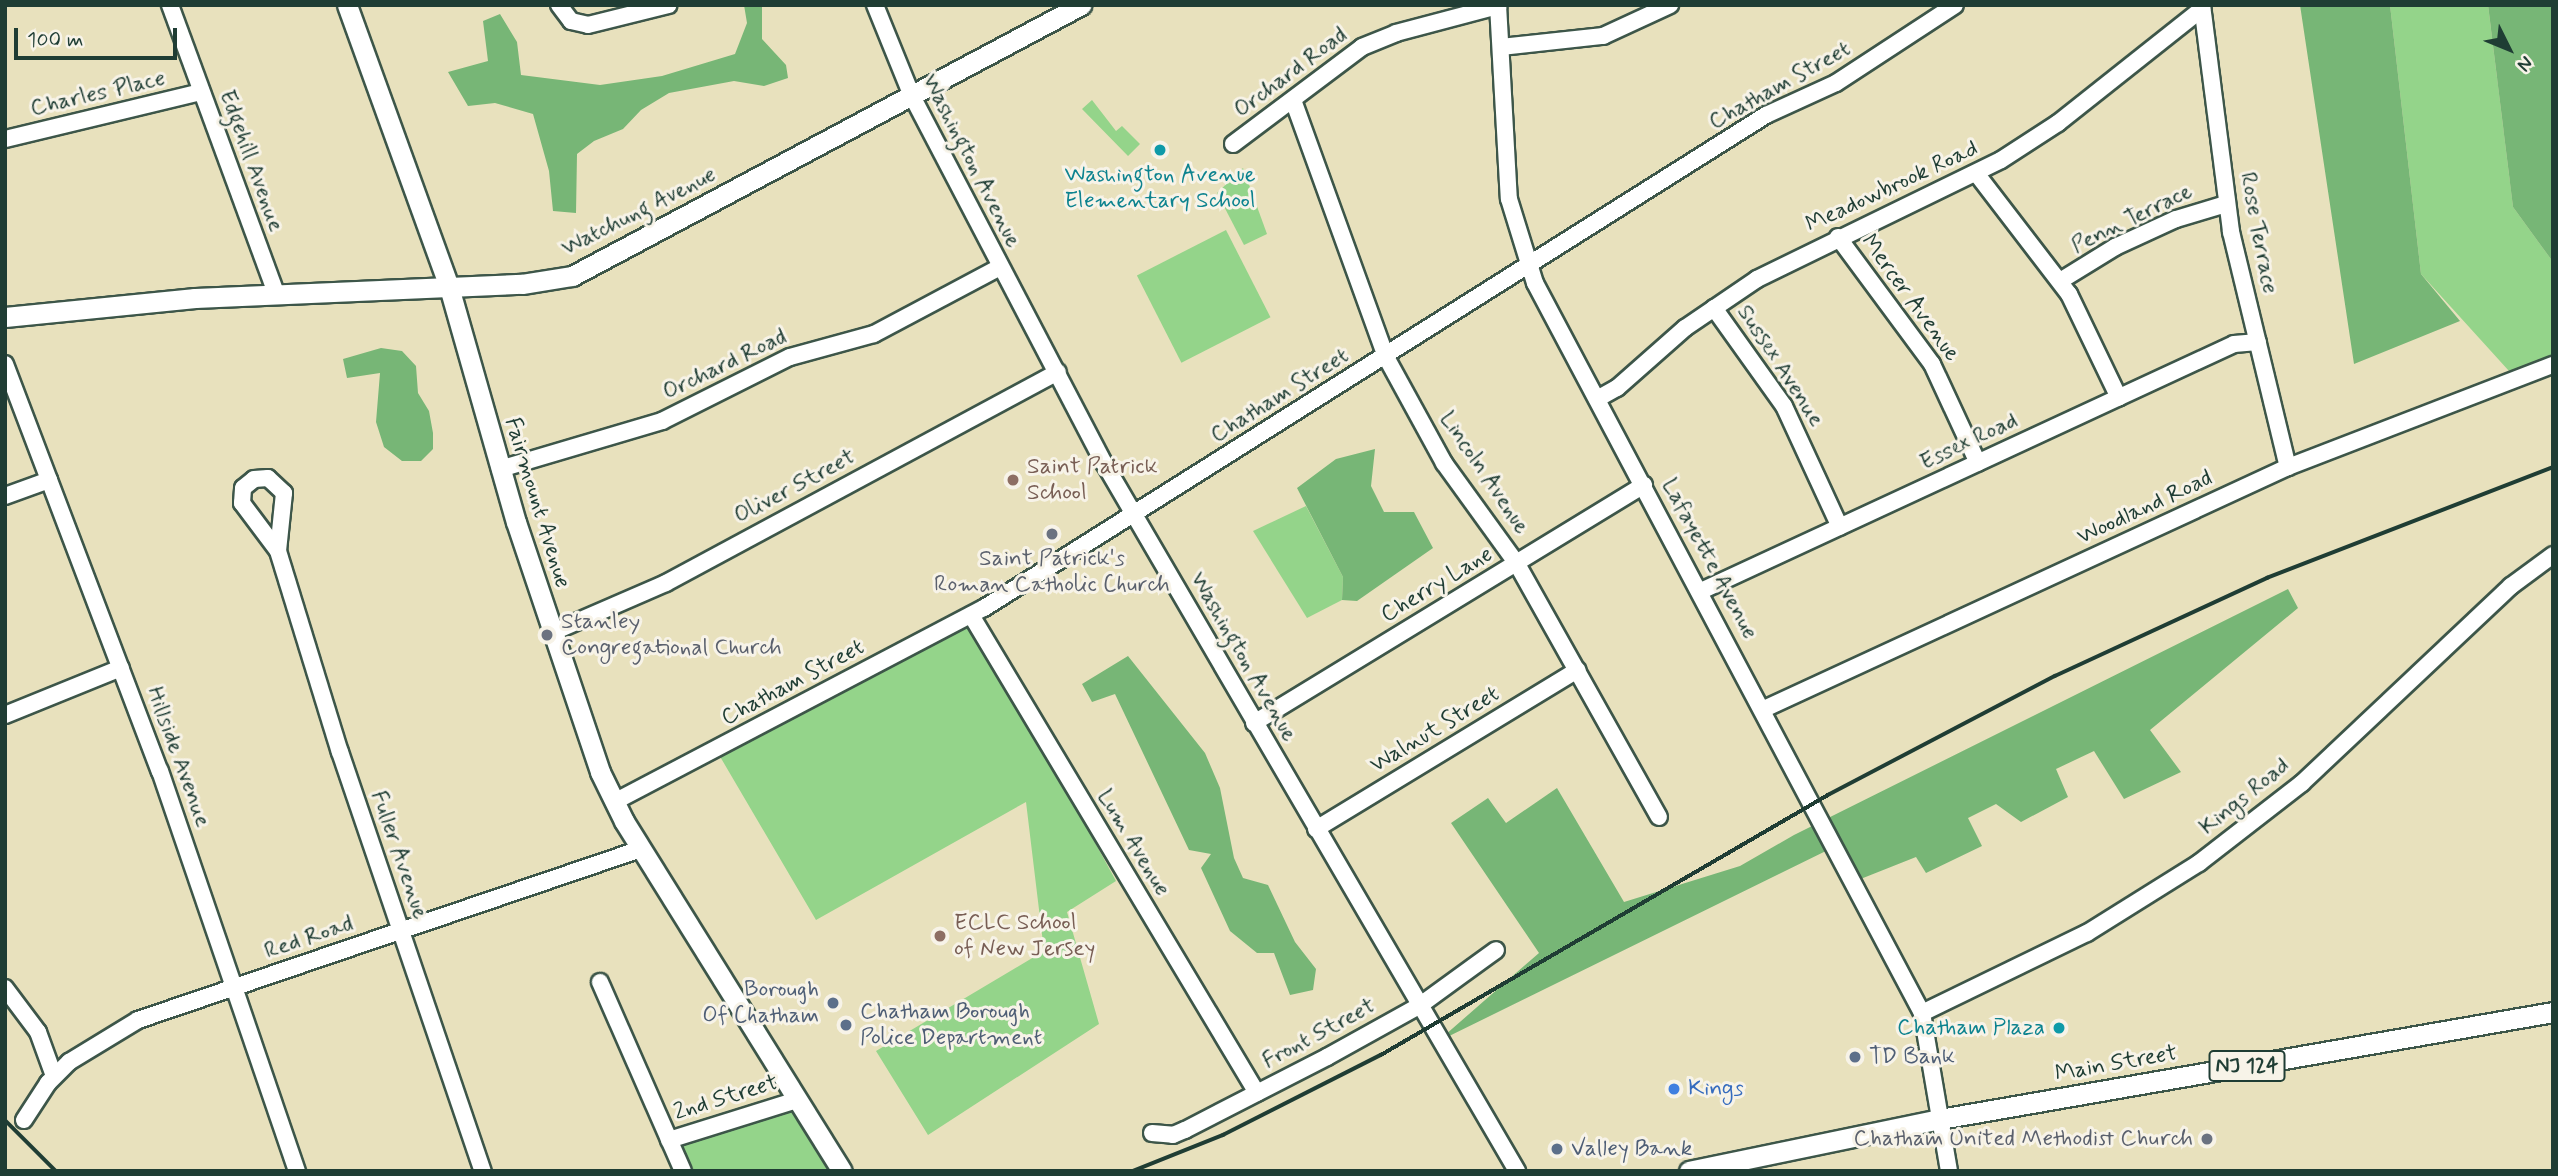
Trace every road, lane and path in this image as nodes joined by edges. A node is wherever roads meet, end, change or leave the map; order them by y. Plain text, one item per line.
1 (170, 5) edge
2 (348, 5) edge
3 (559, 5) edge
4 (669, 5) edge
5 (874, 5) edge
6 (1081, 5) edge
7 (1498, 5) edge
8 (1670, 5) edge
9 (1955, 5) edge
10 (2202, 7) edge
11 (1501, 47) junction
12 (201, 92) junction
13 (912, 96) junction
14 (1293, 100) junction
15 (5, 139) edge
16 (1233, 144) dead end
17 (1976, 173) junction
18 (2226, 204) junction
19 (1838, 237) junction
20 (1000, 267) junction
21 (1529, 267) junction
22 (2060, 281) junction
23 (449, 287) junction
24 (276, 293) junction
25 (1714, 308) junction
26 (5, 317) edge
27 (2258, 342) junction
28 (1386, 357) junction
29 (5, 364) edge
30 (2553, 365) edge
31 (1058, 372) junction
32 (2119, 398) junction
33 (1597, 399) junction
34 (1978, 463) junction
35 (2288, 467) junction
36 (500, 469) junction
37 (49, 480) junction
38 (1644, 485) junction
39 (5, 496) edge
40 (1134, 514) junction
41 (1840, 527) junction
42 (278, 551) dead end
43 (2553, 555) edge
44 (1517, 564) junction
45 (1701, 592) junction
46 (971, 615) junction
47 (551, 633) junction
48 (121, 668) junction
49 (1577, 670) junction
50 (1764, 709) junction
51 (5, 715) edge
52 (1254, 723) junction
53 (614, 802) junction
54 (1659, 817) dead end
55 (1316, 829) junction
56 (642, 849) junction
57 (401, 930) junction
58 (1496, 950) dead end
59 (600, 982) dead end
60 (236, 987) junction
61 (5, 988) edge
62 (1419, 1006) junction
63 (2553, 1012) edge
64 (1922, 1013) junction
65 (54, 1076) junction
66 (1257, 1093) junction
67 (797, 1100) junction
68 (1940, 1119) junction
69 (24, 1120) dead end
70 (1152, 1133) dead end
71 (669, 1140) junction
72 (1744, 1165) edge
73 (297, 1171) edge
74 (483, 1171) edge
75 (683, 1171) edge
76 (842, 1171) edge
77 (1517, 1171) edge
78 (1689, 1171) edge
79 (1949, 1171) edge

1 - 12 street, Edgehill Avenue
2 - 23 main road, Fairmount Avenue
3 - 4 street
5 - 13 street, Washington Avenue
6 - 13 main road, Watchung Avenue
7 - 11 street, Lafayette Avenue
7 - 14 street, Orchard Road
8 - 11 street
9 - 21 street, Chatham Street
10 - 17 street, Meadowbrook Road
10 - 18 street, Rose Terrace
11 - 21 street, Lafayette Avenue
12 - 15 street, Charles Place
12 - 24 street, Edgehill Avenue
13 - 20 street, Washington Avenue
13 - 23 main road, Watchung Avenue
14 - 16 street, Orchard Road
14 - 28 street, Lincoln Avenue
17 - 19 street, Meadowbrook Road
17 - 22 street
18 - 22 street, Penn Terrace
18 - 27 street, Rose Terrace
19 - 25 street, Meadowbrook Road
19 - 34 street, Mercer Avenue
20 - 31 street, Washington Avenue
20 - 36 street, Orchard Road
21 - 28 street, Chatham Street
21 - 33 street, Lafayette Avenue
22 - 32 street
23 - 24 main road, Watchung Avenue
23 - 36 main road, Fairmount Avenue
24 - 26 main road, Watchung Avenue
25 - 33 street, Meadowbrook Road
25 - 41 street, Sussex Avenue
27 - 32 street, Essex Road
27 - 35 street, Rose Terrace
28 - 40 street, Chatham Street
28 - 44 street, Lincoln Avenue
29 - 37 street, Hillside Avenue
30 - 35 street, Woodland Road
31 - 40 street, Washington Avenue
31 - 47 street, Oliver Street
32 - 34 street, Essex Road
33 - 38 street, Lafayette Avenue
34 - 41 street, Essex Road
35 - 50 street, Woodland Road
36 - 47 main road, Fairmount Avenue
37 - 39 street
37 - 48 street, Hillside Avenue
38 - 44 street, Cherry Lane
38 - 45 street, Lafayette Avenue
40 - 46 street, Chatham Street
40 - 52 street, Washington Avenue
41 - 45 street, Essex Road
42 - 57 street, Fuller Avenue
43 - 64 street, Kings Road
44 - 49 street, Lincoln Avenue
44 - 52 street, Cherry Lane
45 - 50 street, Lafayette Avenue
46 - 53 street, Chatham Street
46 - 66 street, Lum Avenue
47 - 53 main road, Fairmount Avenue
48 - 51 street
48 - 60 street, Hillside Avenue
49 - 54 street, Lincoln Avenue
49 - 55 street, Walnut Street
50 - 64 street, Lafayette Avenue
52 - 55 street, Washington Avenue
53 - 56 main road, Fairmount Avenue
55 - 62 street, Washington Avenue
56 - 57 street, Red Road
56 - 67 main road, Fairmount Avenue
57 - 60 street, Red Road
57 - 74 street, Fuller Avenue
58 - 62 street, Front Street
59 - 71 street
60 - 65 street, Red Road
60 - 73 street, Hillside Avenue
61 - 65 street
62 - 66 street, Front Street
62 - 77 street, Washington Avenue
63 - 68 main road, Main Street / NJ 124
64 - 68 street, Lafayette Avenue
65 - 69 street, Red Road
66 - 70 street, Front Street
67 - 71 street, 2nd Street
67 - 76 main road, Fairmount Avenue
68 - 72 main road, Main Street / NJ 124
68 - 79 street, Lafayette Avenue
71 - 75 street
72 - 78 main road, Main Street / NJ 124

